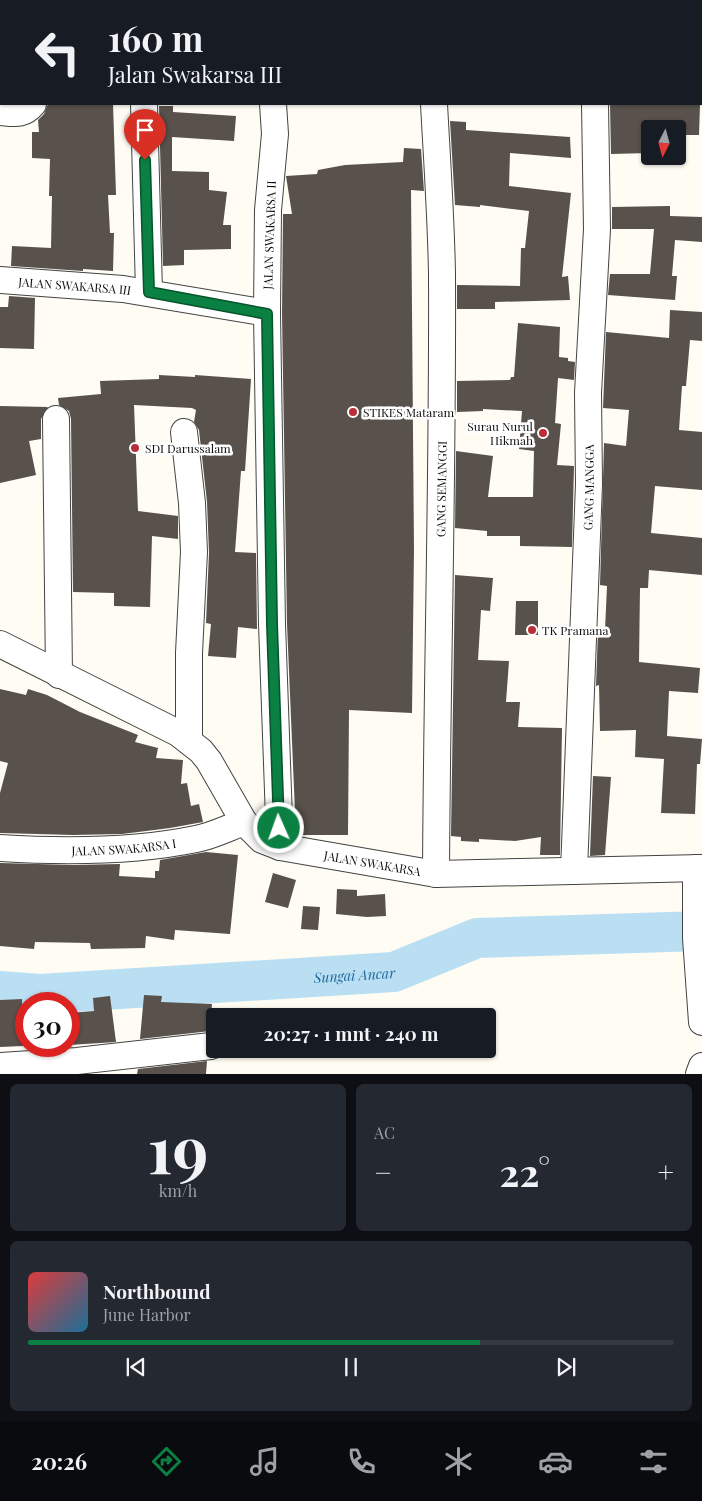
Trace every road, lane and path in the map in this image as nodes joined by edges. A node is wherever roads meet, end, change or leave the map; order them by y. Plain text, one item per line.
1 (32, 105) edge
2 (144, 105) edge
3 (273, 105) edge
4 (434, 105) edge
5 (595, 105) edge
6 (0, 112) edge
7 (0, 280) edge
8 (149, 292) junction
9 (267, 314) junction
10 (56, 419) dead end
11 (184, 432) dead end
12 (0, 644) edge
13 (59, 675) junction
14 (189, 741) junction
15 (244, 822) junction
16 (280, 847) junction
17 (0, 848) edge
18 (574, 871) junction
19 (436, 874) junction
20 (698, 875) edge
21 (702, 1022) edge
22 (206, 1047) edge
23 (0, 1066) edge
24 (702, 1066) edge
25 (78, 1067) edge
26 (699, 1074) edge

1 - 6 street
2 - 8 street
3 - 9 street, JALAN SWAKARSA II
4 - 19 street, GANG SEMANGGI
5 - 18 street, GANG MANGGA
7 - 8 street, JALAN SWAKARSA III
8 - 9 street, JALAN SWAKARSA III
9 - 16 street, JALAN SWAKARSA II
10 - 13 street
11 - 14 street
12 - 13 street, JALAN SWAKARSA
13 - 14 street, JALAN SWAKARSA
14 - 15 street, JALAN SWAKARSA
15 - 16 street, JALAN SWAKARSA
15 - 17 street, JALAN SWAKARSA I
16 - 19 street, JALAN SWAKARSA
18 - 19 street, JALAN SWAKARSA
18 - 20 street, JALAN SWAKARSA
20 - 21 street
22 - 25 street
23 - 25 street
24 - 26 street

